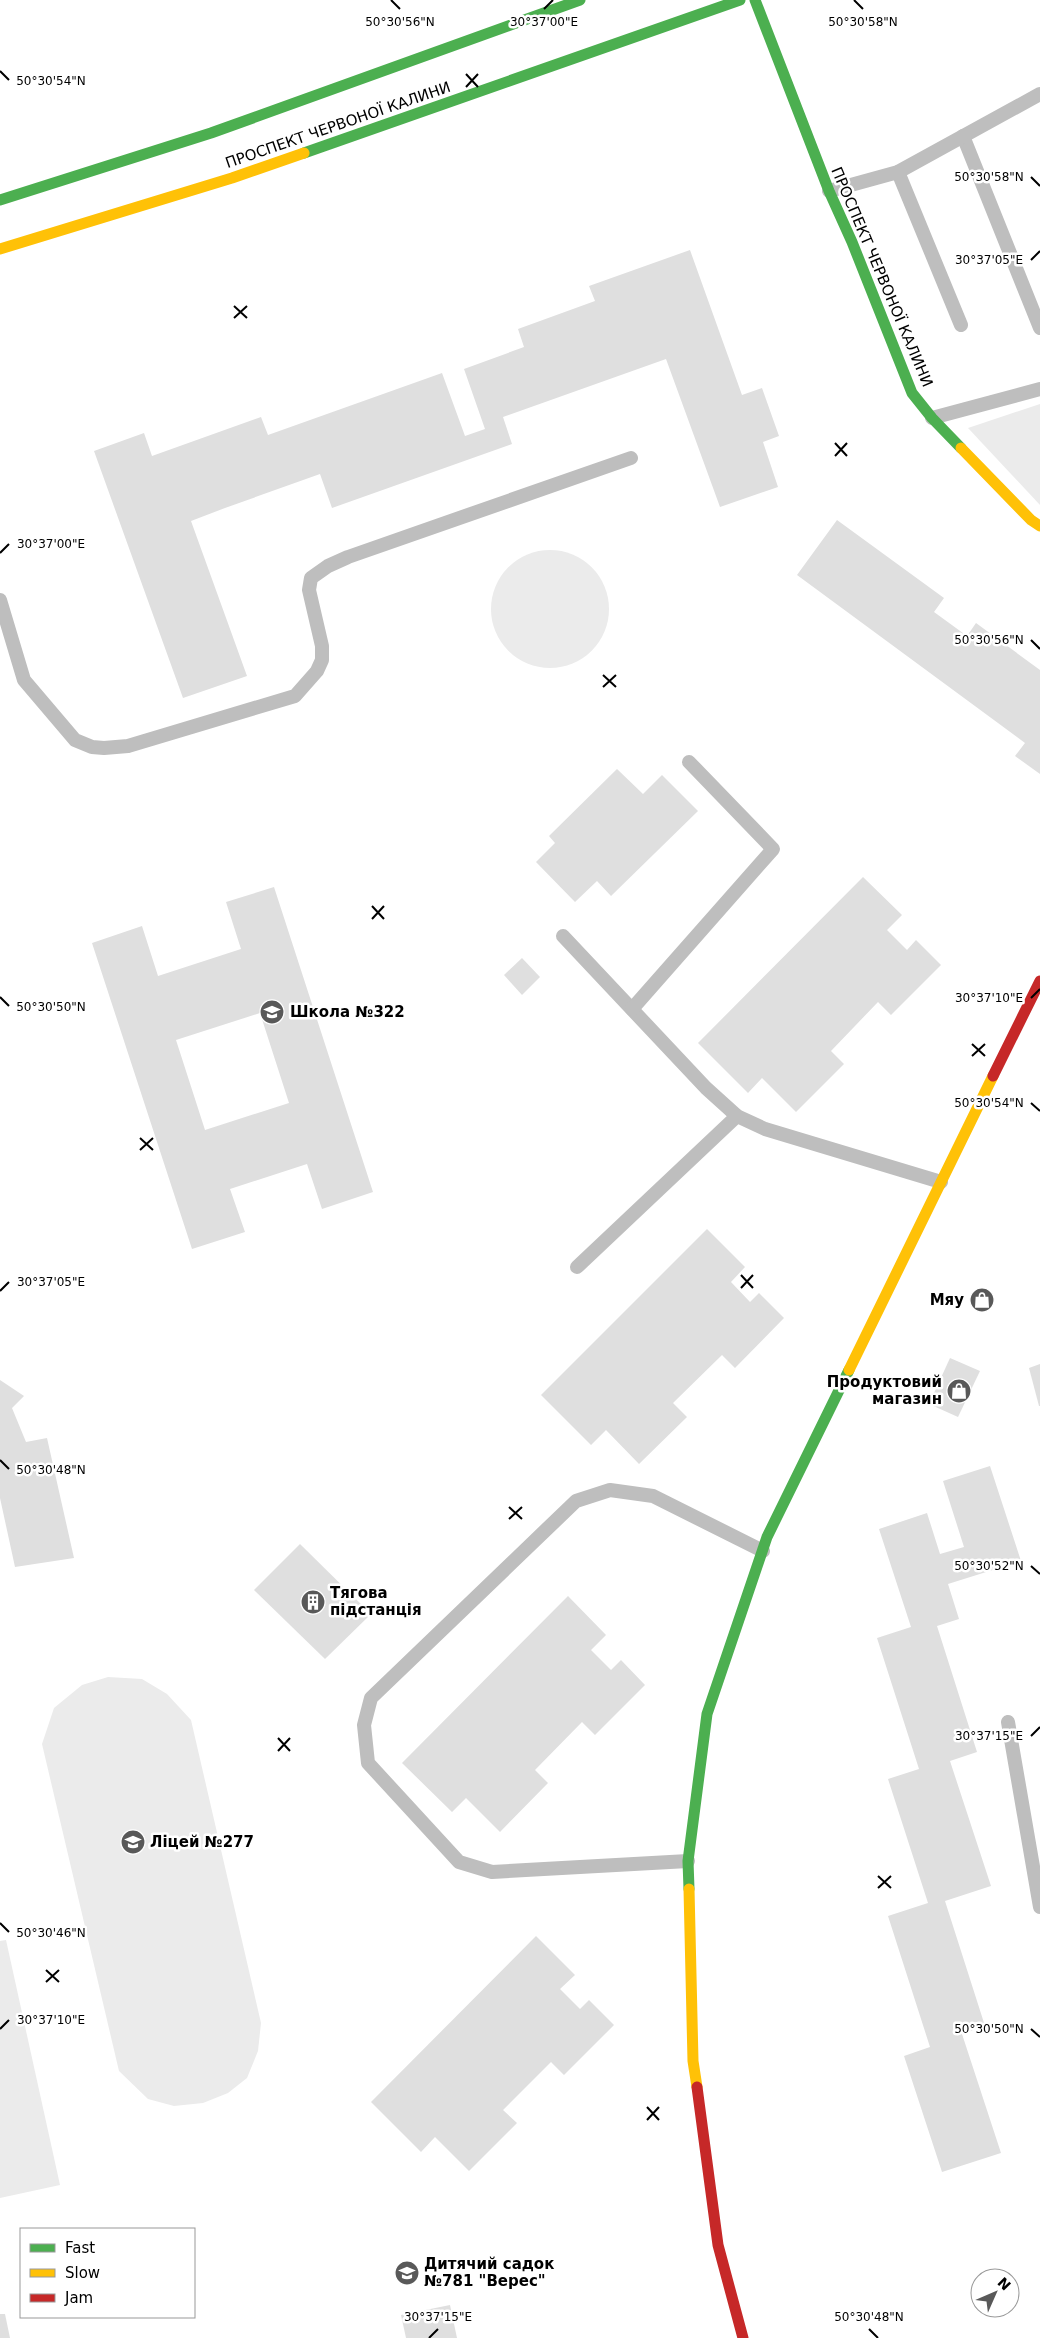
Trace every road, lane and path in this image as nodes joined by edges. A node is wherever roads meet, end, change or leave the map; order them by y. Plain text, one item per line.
1 (580, 0) edge
2 (740, 0) edge
3 (755, 0) edge
4 (1040, 94) edge
5 (963, 136) junction
6 (898, 172) junction
7 (829, 191) junction
8 (0, 200) edge
9 (0, 249) edge
10 (961, 325) dead end
11 (1040, 328) edge
12 (1040, 389) edge
13 (932, 418) junction
14 (631, 458) dead end
15 (1040, 526) edge
16 (0, 600) edge
17 (689, 762) dead end
18 (563, 936) dead end
19 (1040, 981) edge
20 (632, 1009) junction
21 (738, 1116) junction
22 (941, 1182) junction
23 (577, 1267) dead end
24 (762, 1551) junction
25 (1008, 1722) dead end
26 (688, 1862) junction
27 (1040, 1907) edge
28 (743, 2338) edge

1 - 8 street
2 - 9 street, ПРОСПЕКТ ЧЕРВОНОЇ КАЛИНИ
3 - 7 street, ПРОСПЕКТ ЧЕРВОНОЇ КАЛИНИ
4 - 5 lane
5 - 6 lane
5 - 11 lane
6 - 7 lane
6 - 10 lane
7 - 13 street, ПРОСПЕКТ ЧЕРВОНОЇ КАЛИНИ
12 - 13 lane
13 - 15 street, ПРОСПЕКТ ЧЕРВОНОЇ КАЛИНИ
14 - 16 lane
17 - 20 lane
18 - 20 lane
19 - 22 street
20 - 21 lane
21 - 22 lane
21 - 23 lane
22 - 24 street
24 - 26 street
24 - 26 lane
25 - 27 lane
26 - 28 street

